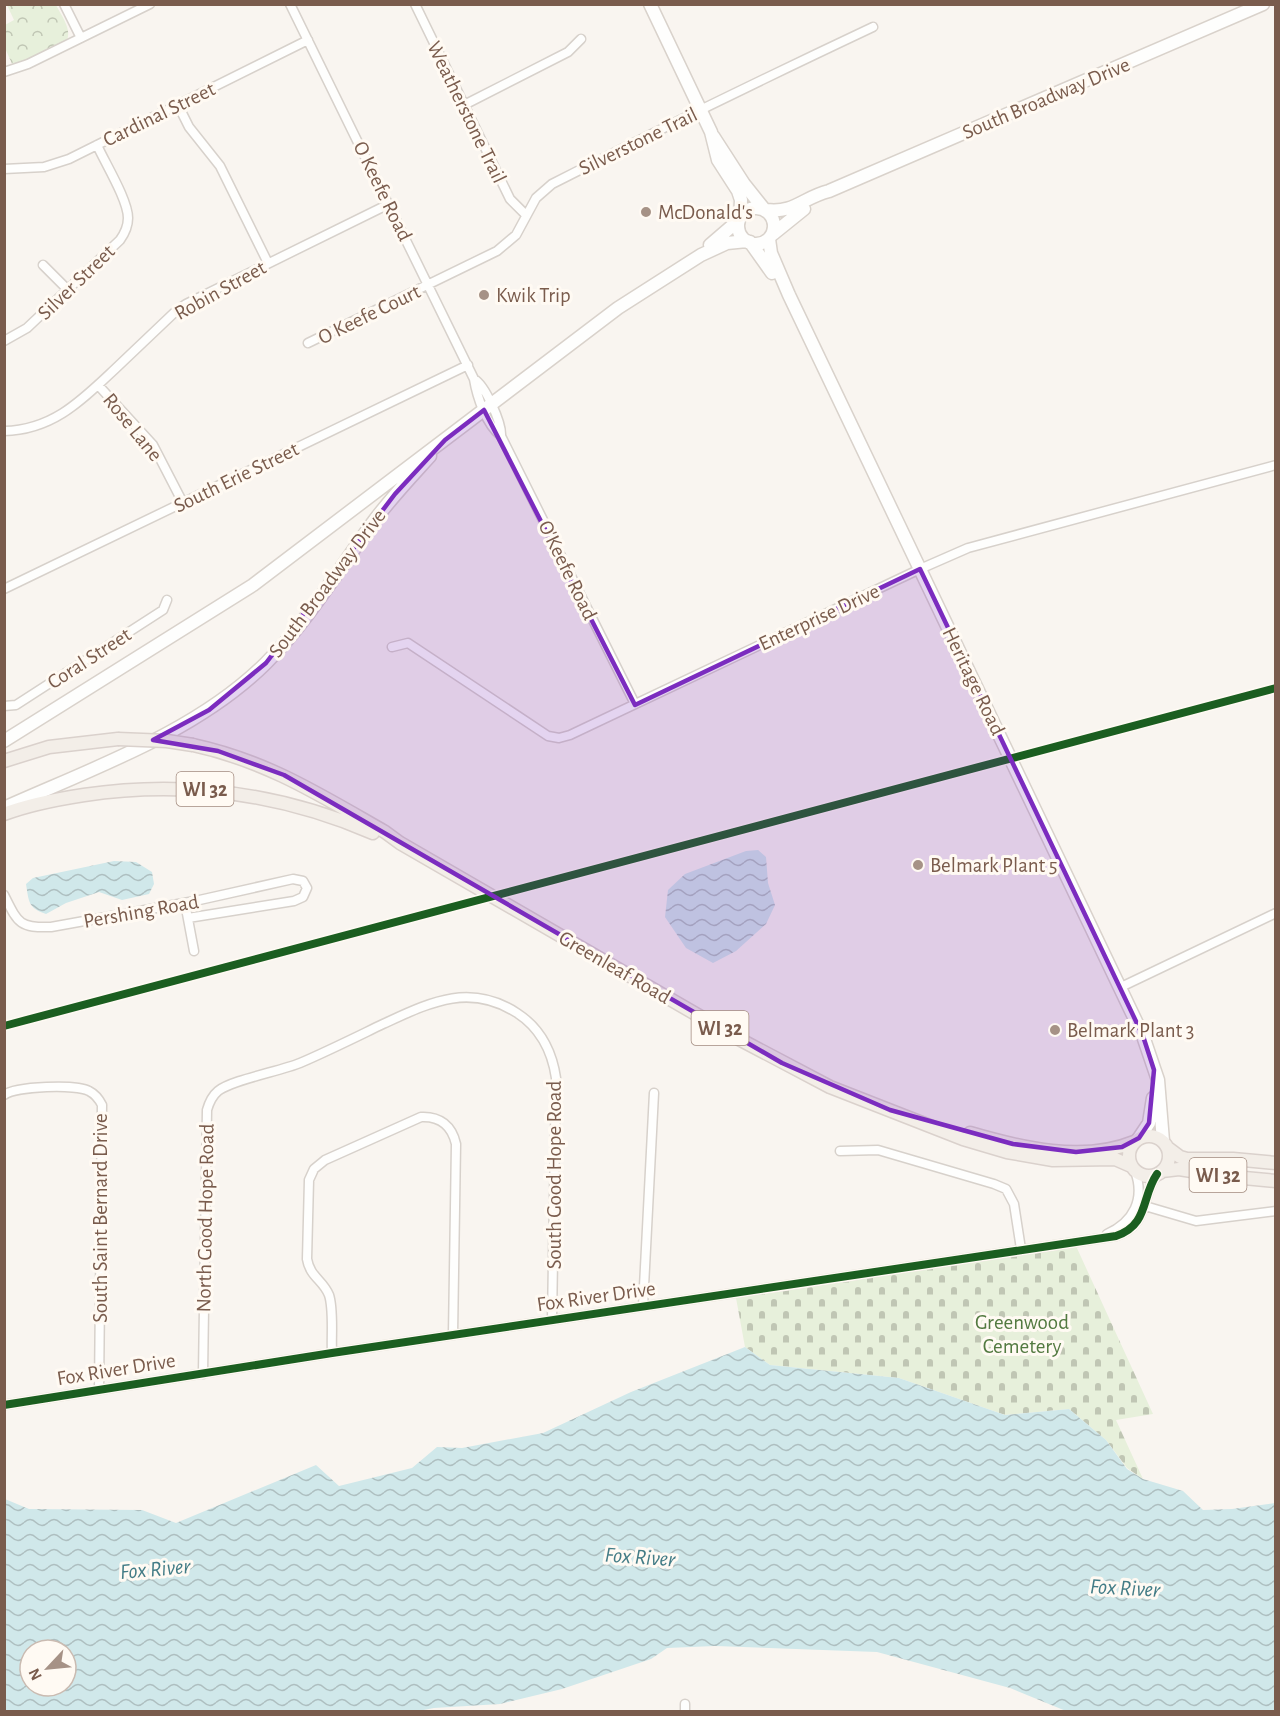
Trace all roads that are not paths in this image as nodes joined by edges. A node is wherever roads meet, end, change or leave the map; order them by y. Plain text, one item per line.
1 (64, 4) edge
2 (150, 4) edge
3 (290, 4) edge
4 (415, 4) edge
5 (650, 4) edge
6 (1263, 4) edge
7 (873, 27) dead end
8 (81, 38) junction
9 (580, 39) dead end
10 (308, 40) junction
11 (4, 72) edge
12 (178, 105) junction
13 (464, 105) junction
14 (700, 109) junction
15 (711, 132) junction
16 (97, 145) junction
17 (4, 169) edge
18 (829, 191) junction
19 (389, 204) junction
20 (765, 210) junction
21 (526, 215) junction
22 (740, 219) junction
23 (771, 236) junction
24 (748, 242) junction
25 (701, 255) junction
26 (268, 263) junction
27 (44, 265) dead end
28 (429, 284) junction
29 (68, 290) junction
30 (789, 295) junction
31 (4, 341) edge
32 (309, 344) dead end
33 (468, 365) junction
34 (474, 379) joint
35 (98, 385) junction
36 (488, 407) junction
37 (4, 431) edge
38 (445, 440) junction
39 (1275, 465) edge
40 (183, 503) junction
41 (920, 569) junction
42 (4, 589) edge
43 (166, 600) dead end
44 (392, 647) dead end
45 (635, 705) junction
46 (4, 706) edge
47 (4, 741) edge
48 (4, 761) edge
49 (4, 808) edge
50 (4, 814) edge
51 (400, 843) junction
52 (4, 895) edge
53 (185, 903) junction
54 (1275, 913) edge
55 (188, 918) junction
56 (194, 951) dead end
57 (1121, 987) junction
58 (1154, 1070) junction
59 (277, 1071) joint
60 (654, 1093) dead end
61 (4, 1095) edge
62 (934, 1126) junction
63 (1137, 1140) junction
64 (1165, 1144) junction
65 (840, 1151) dead end
66 (1275, 1163) edge
67 (1133, 1168) junction
68 (1159, 1173) junction
69 (1275, 1181) edge
70 (1145, 1206) junction
71 (1275, 1211) edge
72 (1102, 1238) junction
73 (1021, 1249) junction
74 (643, 1306) junction
75 (552, 1320) junction
76 (453, 1335) junction
77 (332, 1353) junction
78 (203, 1374) junction
79 (99, 1390) junction
80 (4, 1405) edge

1 - 8 street
2 - 8 street
3 - 10 street, O Keefe Road
4 - 13 street, Weatherstone Trail
5 - 14 main road
6 - 18 main road, South Broadway Drive
7 - 14 street, Silverstone Trail
8 - 11 street
9 - 13 street
10 - 12 street, Cardinal Street
10 - 19 street, O Keefe Road
12 - 16 street, Cardinal Street
12 - 26 street
13 - 21 street, Weatherstone Trail
14 - 15 main road
14 - 21 street, Silverstone Trail
15 - 20 main road
15 - 22 main road
16 - 17 street, Cardinal Street
16 - 29 street, Silver Street
18 - 20 main road, South Broadway Drive
18 - 23 main road, South Broadway Drive
19 - 26 street, Robin Street
19 - 28 street, O Keefe Road
20 - 22 main road
20 - 23 main road
21 - 28 street, Silverstone Trail
22 - 24 main road
22 - 25 main road, South Broadway Drive
23 - 24 main road
23 - 30 main road, Heritage Road
24 - 25 main road, South Broadway Drive
24 - 30 main road, Heritage Road
25 - 36 main road, South Broadway Drive
26 - 35 street, Robin Street
27 - 29 street
28 - 32 street, O Keefe Court
28 - 33 street, O Keefe Road
29 - 31 street, Silver Street
30 - 41 main road, Heritage Road
33 - 34 street, O Keefe Road
33 - 40 street, South Erie Street
34 - 36 street, O'Keefe Road
35 - 37 street, Robin Street
35 - 40 street, Rose Lane
36 - 38 main road, South Broadway Drive
36 - 45 street, O'Keefe Road
38 - 47 main road, South Broadway Drive
38 - 49 main road, South Broadway Drive
39 - 41 street, Enterprise Drive
40 - 42 street, South Erie Street
41 - 45 street, Enterprise Drive
41 - 57 main road, Heritage Road
43 - 46 street, Coral Street
44 - 45 street, Enterprise Drive
48 - 51 main road, WI 32, bridge
50 - 51 main road, WI 32
51 - 62 main road, Greenleaf Road / WI 32
52 - 53 street, Pershing Road
53 - 55 street
53 - 55 street, Pershing Road
54 - 57 street
55 - 56 street
57 - 58 main road, Heritage Road
58 - 63 main road, Heritage Road
58 - 64 main road, Heritage Road
59 - 75 street, South Good Hope Road
59 - 78 street, North Good Hope Road
60 - 74 street
61 - 79 street, South Saint Bernard Drive
62 - 63 main road, Greenleaf Road / WI 32
62 - 67 main road, Greenleaf Road / WI 32
63 - 64 main road, WI 32
63 - 67 main road
64 - 66 main road, WI 32
64 - 68 main road
65 - 73 street
67 - 68 main road, WI 32
67 - 72 street, Fox River Drive
68 - 69 main road, WI 32
68 - 70 street, Fox River Drive
70 - 71 street
70 - 72 street, Fox River Drive
72 - 73 street, Fox River Drive
73 - 74 street, Fox River Drive
74 - 75 street, Fox River Drive
75 - 76 street, Fox River Drive
76 - 77 street, Fox River Drive
76 - 77 street
77 - 78 street, Fox River Drive
78 - 79 street, Fox River Drive
79 - 80 street, Fox River Drive

